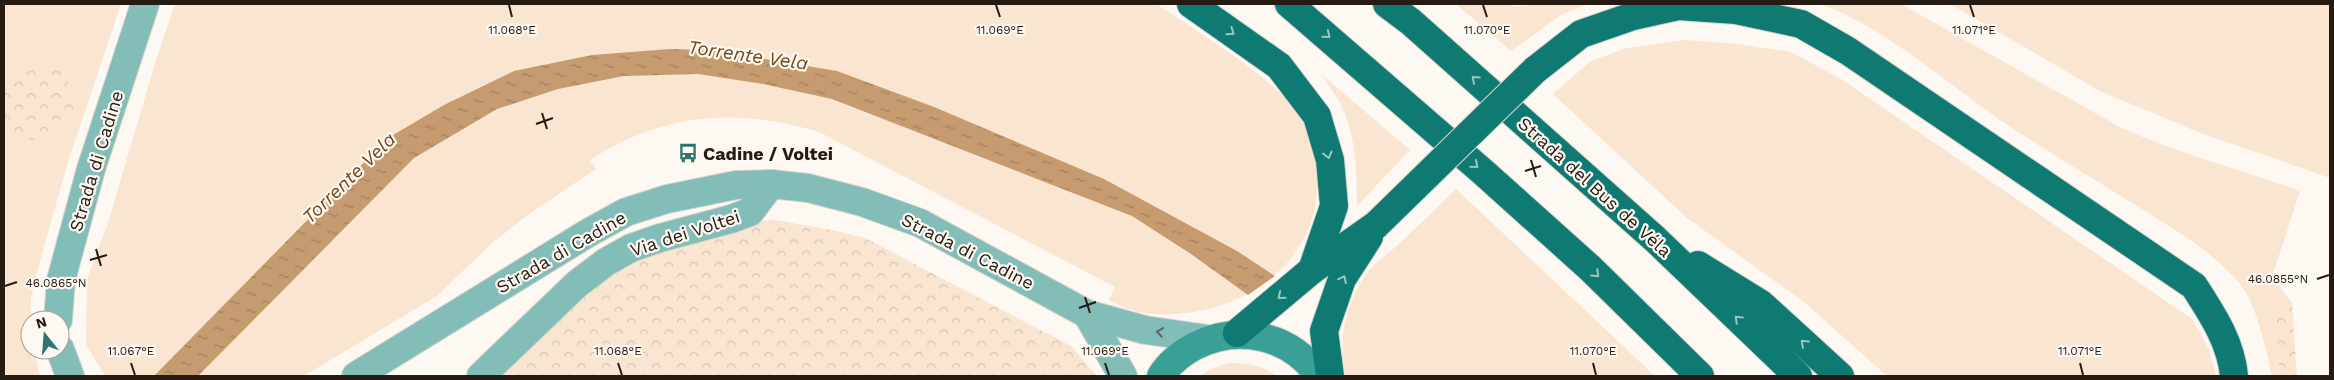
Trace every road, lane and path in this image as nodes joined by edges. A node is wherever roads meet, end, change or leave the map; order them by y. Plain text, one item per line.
1 (145, 4) edge
2 (1191, 4) edge
3 (1289, 4) edge
4 (1387, 4) edge
5 (772, 184) junction
6 (1376, 225) junction
7 (1655, 240) junction
8 (1312, 270) junction
9 (58, 310) edge
10 (1087, 314) junction
11 (1237, 334) junction
12 (1208, 340) junction
13 (64, 360) edge
14 (70, 376) edge
15 (356, 376) edge
16 (481, 376) edge
17 (1123, 376) edge
18 (1161, 376) edge
19 (1319, 376) edge
20 (1330, 376) edge
21 (1700, 376) edge
22 (1798, 376) edge
23 (1840, 376) edge
24 (2234, 376) edge

1 - 9 street, Strada di Cadine
2 -> 8 highway
3 -> 21 highway
7 -> 4 highway, Strada del Bus de Véla
5 - 10 street, Strada di Cadine
5 - 15 street, Strada di Cadine
5 - 16 street, Via dei Voltei
6 - 8 highway
20 -> 6 highway
6 - 24 highway, bridge
22 -> 7 highway, Strada del Bus de Véla
23 -> 7 highway
8 -> 11 highway
12 -> 10 street, Strada di Cadine
10 - 17 street
11 - 12 main road
11 - 19 main road
12 - 18 main road
13 - 14 street

